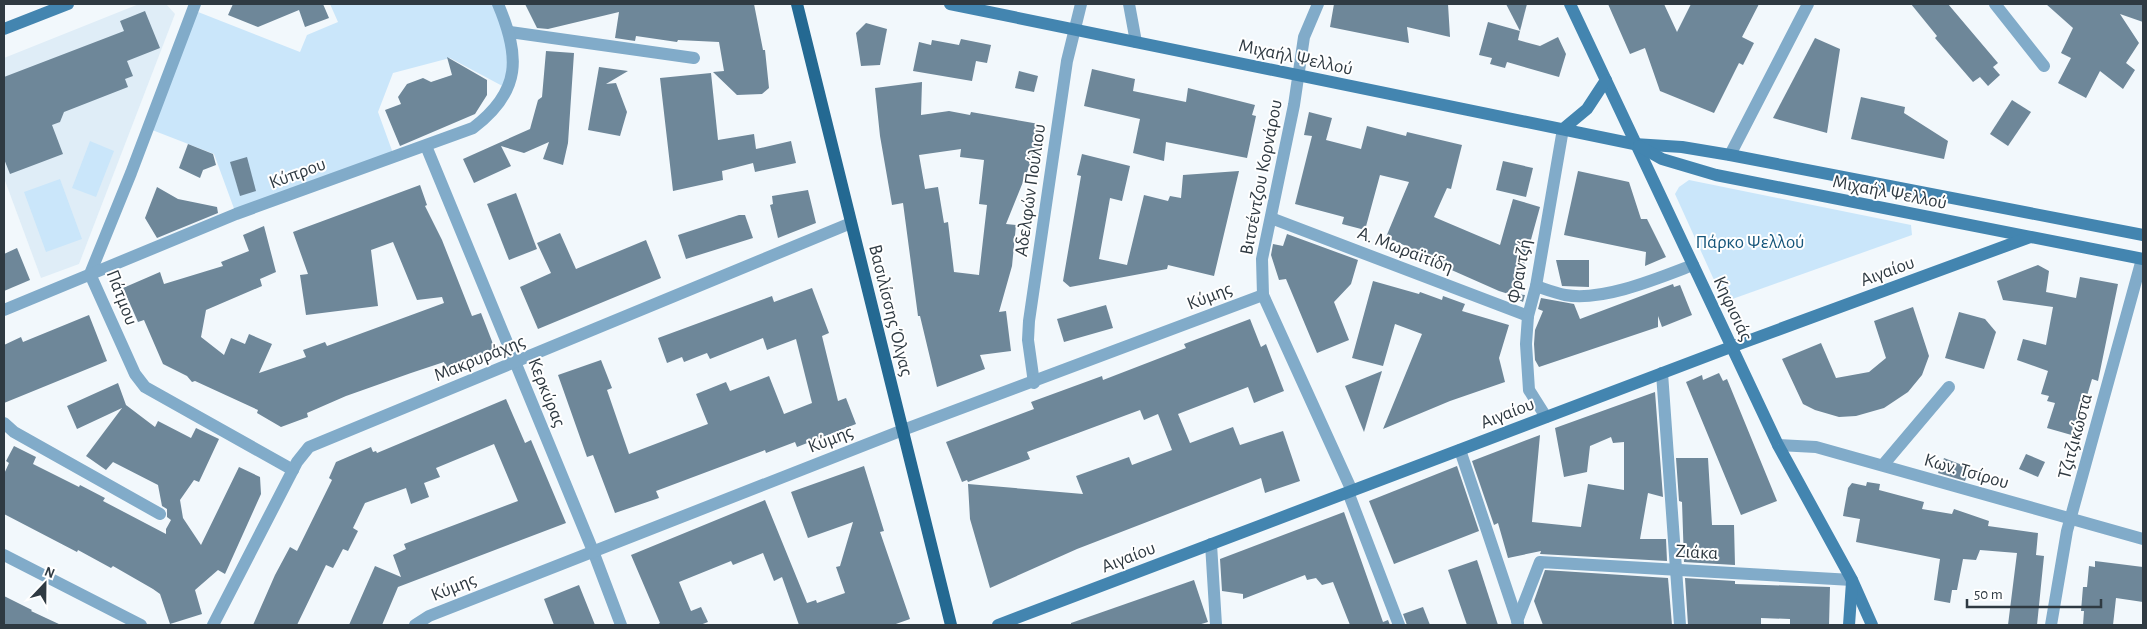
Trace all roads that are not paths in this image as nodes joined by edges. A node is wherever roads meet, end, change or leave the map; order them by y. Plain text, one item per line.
1 (68, 4) edge
2 (195, 4) edge
3 (498, 4) edge
4 (797, 4) edge
5 (950, 4) edge
6 (1081, 4) edge
7 (1129, 4) edge
8 (1318, 4) edge
9 (1570, 4) edge
10 (1808, 4) edge
11 (1995, 4) edge
12 (4, 28) edge
13 (1074, 29) junction
14 (510, 32) junction
15 (1136, 42) junction
16 (694, 58) dead end
17 (2044, 66) dead end
18 (1297, 75) junction
19 (1606, 80) junction
20 (1563, 129) junction
21 (1634, 144) junction
22 (426, 146) junction
23 (1730, 155) junction
24 (1271, 218) junction
25 (851, 223) junction
26 (2143, 235) edge
27 (2030, 237) junction
28 (2143, 259) edge
29 (1693, 265) junction
30 (90, 274) junction
31 (1536, 286) junction
32 (1263, 295) junction
33 (4, 310) edge
34 (1528, 316) junction
35 (1732, 347) junction
36 (516, 362) junction
37 (1662, 373) junction
38 (1034, 382) junction
39 (1949, 387) dead end
40 (1546, 417) junction
41 (4, 423) edge
42 (903, 430) junction
43 (1778, 445) junction
44 (1460, 450) junction
45 (1884, 466) junction
46 (292, 470) junction
47 (1350, 492) junction
48 (160, 514) dead end
49 (2071, 519) junction
50 (2143, 539) edge
51 (1211, 544) junction
52 (593, 551) junction
53 (4, 555) edge
54 (1675, 569) junction
55 (1852, 580) junction
56 (1518, 623) edge
57 (140, 625) edge
58 (213, 625) edge
59 (415, 625) edge
60 (621, 625) edge
61 (951, 625) edge
62 (998, 625) edge
63 (1216, 625) edge
64 (1399, 625) edge
65 (1680, 625) edge
66 (1849, 625) edge
67 (1872, 625) edge
68 (2051, 625) edge

1 - 12 main road
2 - 30 street, Πάτμου
3 - 14 street, Κύπρου
4 - 25 main road, Βασιλίσσης Όλγας
5 - 13 main road, Μιχαήλ Ψελλού
6 - 13 street, Αδελφών Πούλιου
7 - 15 street
8 - 18 street, Βιτσέντζου Κορνάρου
9 - 19 main road, Κηφισιάς
10 - 23 street
11 - 17 street
13 - 15 main road, Μιχαήλ Ψελλού
13 - 38 street, Αδελφών Πούλιου
14 - 16 street
14 - 22 street, Κύπρου
15 - 18 main road, Μιχαήλ Ψελλού
18 - 20 main road, Μιχαήλ Ψελλού
18 - 24 street, Βιτσέντζου Κορνάρου
19 - 20 main road
19 - 21 main road, Κηφισιάς
20 - 21 main road, Μιχαήλ Ψελλού
20 - 31 street, Φραντζή
21 - 23 main road, Μιχαήλ Ψελλού
21 - 27 main road, Μιχαήλ Ψελλού
21 - 29 main road, Κηφισιάς
22 - 30 street, Κύπρου
22 - 36 street, Κερκύρας
23 - 26 main road, Μιχαήλ Ψελλού
24 - 32 street, Βιτσέντζου Κορνάρου
24 - 34 street, Α. Μωραϊτίδη
25 - 36 street, Μακρυράχης
25 - 42 main road, Βασιλίσσης Όλγας
27 - 28 main road, Μιχαήλ Ψελλού
27 - 35 main road, Αιγαίου
28 - 49 street, Τζιτζικώστα
29 - 31 street
29 - 35 main road, Κηφισιάς
30 - 33 street, Κύπρου
30 - 46 street, Πάτμου
31 - 34 street, Φραντζή
32 - 38 street, Κύμης
32 - 47 street, Βιτσέντζου Κορνάρου
34 - 40 street, Φραντζή
35 - 37 main road, Αιγαίου
35 - 43 main road, Κηφισιάς
36 - 46 street, Μακρυράχης
36 - 52 street, Κερκύρας
37 - 40 main road, Αιγαίου
37 - 54 street
38 - 42 street, Κύμης
39 - 45 street
40 - 44 main road, Αιγαίου
41 - 48 street
42 - 52 street, Κύμης
42 - 61 main road, Βασιλίσσης Όλγας
43 - 45 street, Κων. Τσίρου
43 - 55 main road, Κηφισιάς
44 - 47 main road, Αιγαίου
44 - 56 street
45 - 49 street, Κων. Τσίρου
46 - 58 street, Μακρυράχης
47 - 51 main road, Αιγαίου
47 - 64 street, Βιτσέντζου Κορνάρου
49 - 50 street, Κων. Τσίρου
49 - 68 street, Τζιτζικώστα
51 - 62 main road, Αιγαίου
51 - 63 street
52 - 59 street, Κύμης
52 - 60 street, Κερκύρας
53 - 57 street
54 - 55 street, Ζιάκα
54 - 56 street, Ζιάκα
54 - 65 street
55 - 66 main road
55 - 67 main road, Κηφισιάς

